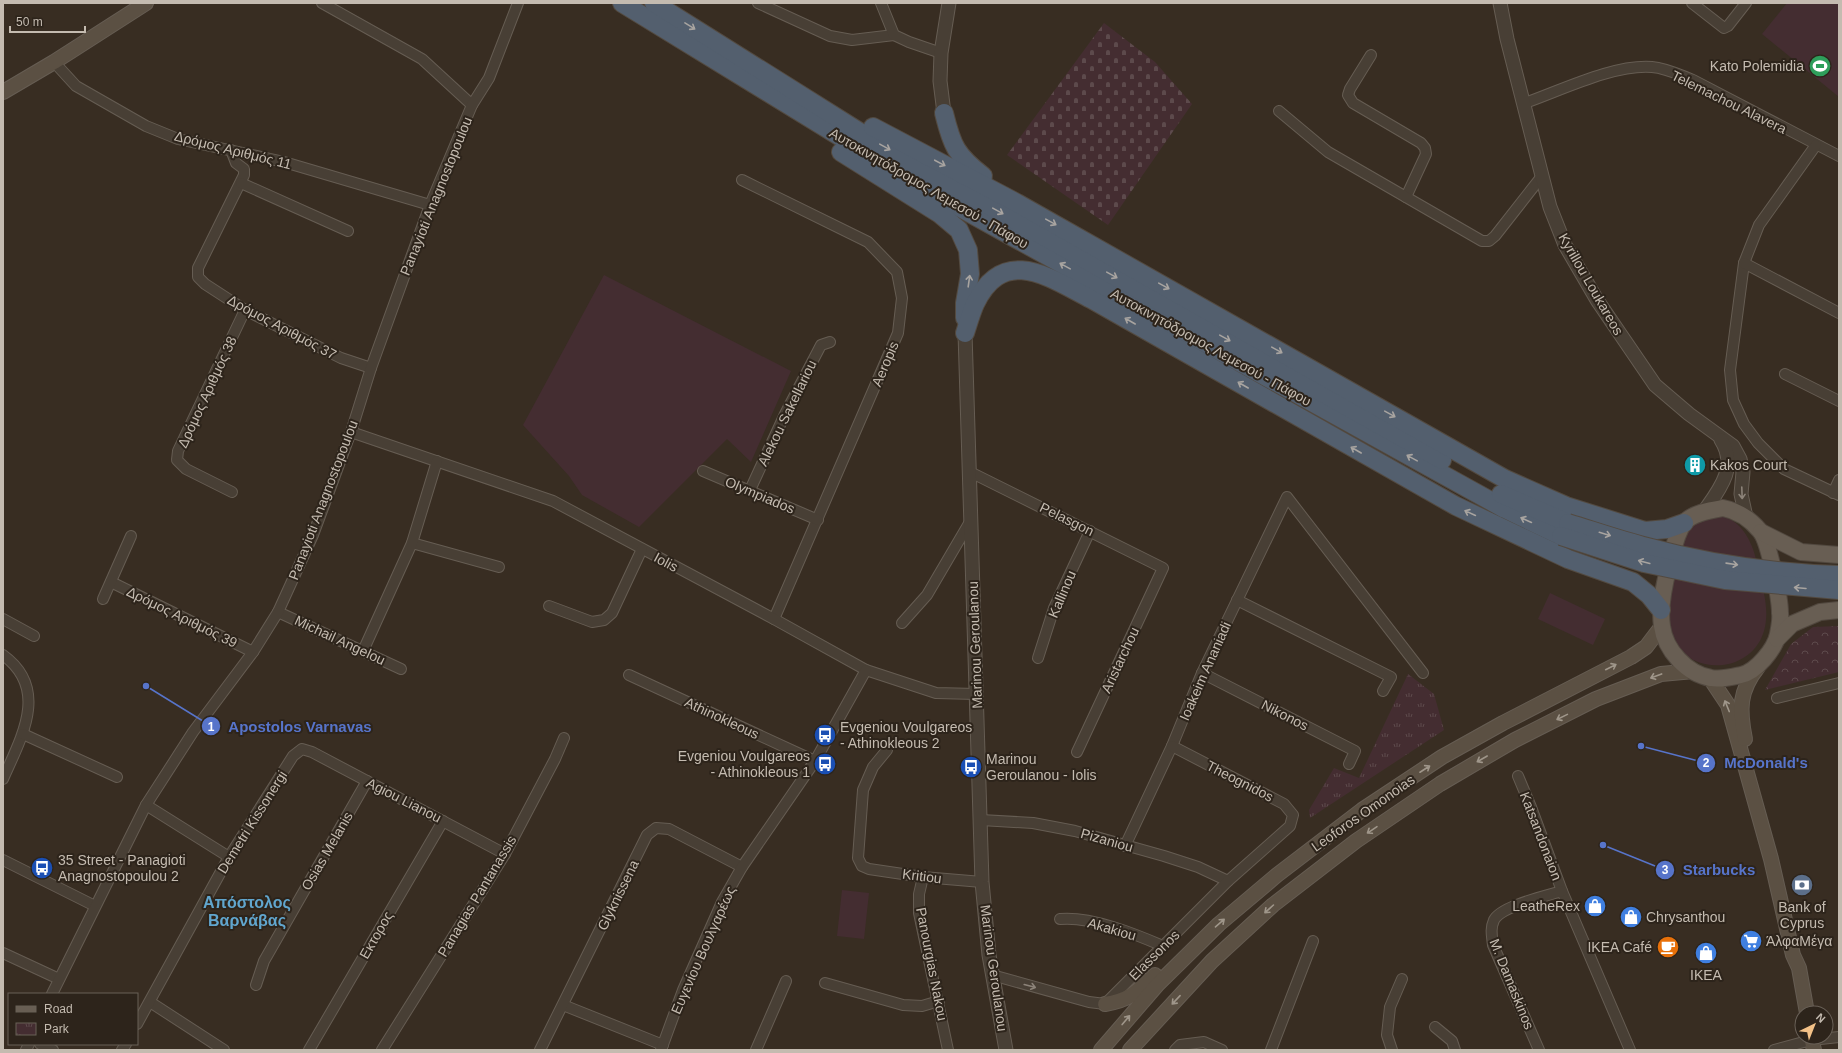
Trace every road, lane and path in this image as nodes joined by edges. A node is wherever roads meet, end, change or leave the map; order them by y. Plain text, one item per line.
1 (146, 3) edge
2 (322, 3) edge
3 (518, 3) edge
4 (622, 3) edge
5 (758, 3) edge
6 (881, 3) edge
7 (949, 3) edge
8 (1500, 3) edge
9 (1692, 3) edge
10 (1746, 3) edge
11 (655, 4) edge
12 (894, 35) junction
13 (941, 54) junction
14 (1371, 55) dead end
15 (54, 62) junction
16 (792, 91) junction
17 (3, 92) edge
18 (1525, 103) junction
19 (472, 105) junction
20 (1279, 111) dead end
21 (944, 113) joint
22 (1816, 146) junction
23 (231, 150) junction
24 (1839, 156) edge
25 (1542, 176) junction
26 (742, 180) dead end
27 (241, 183) junction
28 (919, 185) junction
29 (1406, 197) junction
30 (1017, 203) junction
31 (430, 205) junction
32 (348, 231) dead end
33 (1744, 263) junction
34 (1091, 300) junction
35 (245, 310) junction
36 (1839, 313) edge
37 (965, 333) junction
38 (830, 342) dead end
39 (370, 368) junction
40 (1785, 374) dead end
41 (1839, 401) edge
42 (351, 432) junction
43 (1718, 435) junction
44 (437, 461) junction
45 (703, 471) dead end
46 (970, 472) junction
47 (1839, 480) edge
48 (750, 490) junction
49 (232, 492) dead end
50 (1836, 494) edge
51 (1705, 510) junction
52 (1746, 517) junction
53 (818, 520) junction
54 (971, 520) junction
55 (1684, 523) junction
56 (1565, 530) junction
57 (1090, 531) junction
58 (1761, 532) junction
59 (131, 536) dead end
60 (412, 543) junction
61 (642, 549) junction
62 (1839, 555) edge
63 (499, 567) dead end
64 (1163, 568) joint
65 (1839, 575) edge
66 (111, 582) junction
67 (1839, 590) edge
68 (103, 599) dead end
69 (1237, 600) junction
70 (548, 606) dead end
71 (1839, 610) edge
72 (278, 612) junction
73 (1662, 618) junction
74 (3, 619) edge
75 (774, 619) junction
76 (902, 623) dead end
77 (34, 636) dead end
78 (1777, 639) junction
79 (363, 651) junction
80 (253, 652) junction
81 (3, 655) edge
82 (1038, 658) dead end
83 (1758, 667) junction
84 (401, 669) dead end
85 (866, 670) junction
86 (1694, 671) junction
87 (1423, 673) dead end
88 (1202, 674) junction
89 (629, 675) dead end
90 (1710, 678) junction
91 (1838, 685) edge
92 (1383, 691) dead end
93 (976, 694) junction
94 (1777, 698) dead end
95 (23, 734) junction
96 (564, 738) dead end
97 (1172, 746) junction
98 (302, 749) joint
99 (888, 750) dead end
100 (1078, 752) dead end
101 (815, 761) junction
102 (1349, 764) dead end
103 (5, 768) edge
104 (1518, 776) dead end
105 (117, 777) dead end
106 (3, 779) edge
107 (367, 781) junction
108 (146, 805) junction
109 (981, 820) junction
110 (443, 821) junction
111 (1290, 826) joint
112 (1125, 846) junction
113 (505, 854) junction
114 (229, 857) junction
115 (3, 860) edge
116 (742, 867) junction
117 (923, 877) junction
118 (1228, 881) junction
119 (982, 882) junction
120 (1562, 891) junction
121 (95, 906) junction
122 (1060, 919) dead end
123 (1313, 941) dead end
124 (1163, 946) junction
125 (1192, 949) junction
126 (3, 953) edge
127 (1799, 968) junction
128 (992, 975) junction
129 (60, 978) junction
130 (1402, 979) dead end
131 (786, 981) dead end
132 (825, 983) dead end
133 (256, 985) dead end
134 (52, 993) edge
135 (939, 1001) junction
136 (150, 1002) junction
137 (1105, 1004) junction
138 (563, 1005) junction
139 (1805, 1005) edge
140 (138, 1022) edge
141 (1435, 1028) dead end
142 (42, 1045) edge
143 (1798, 1045) edge
144 (662, 1048) edge
145 (759, 1049) edge
146 (53, 1050) edge
147 (224, 1050) edge
148 (309, 1050) edge
149 (382, 1050) edge
150 (540, 1050) edge
151 (948, 1050) edge
152 (1006, 1050) edge
153 (1101, 1050) edge
154 (1130, 1050) edge
155 (1175, 1050) edge
156 (1222, 1050) edge
157 (1271, 1050) edge
158 (1392, 1050) edge
159 (1455, 1050) edge
160 (1539, 1050) edge
161 (1630, 1050) edge
162 (1774, 1050) edge

1 - 15 main road
2 - 19 street, Panayioti Anagnostopoulou
3 - 19 street, Panayioti Anagnostopoulou
4 - 28 highway, Αυτοκινητόδρομος Λεμεσού - Πάφου
37 -> 4 highway
5 - 12 street
6 - 12 street
7 - 13 street
8 - 18 street, Kyrillou Loukareos
9 - 10 street
11 -> 16 highway, Αυτοκινητόδρομος Λεμεσού - Πάφου
12 - 13 street
13 - 21 street
14 - 29 street
15 - 17 main road
15 - 23 street, Δρόμος Αριθμός 11
16 -> 30 highway
16 -> 56 highway, Αυτοκινητόδρομος Λεμεσού - Πάφου
18 - 22 street, Telemachou Alavera
18 - 25 street, Kyrillou Loukareos
19 - 31 street, Panayioti Anagnostopoulou
20 - 29 street
21 - 30 highway
22 - 24 street, Telemachou Alavera
22 - 33 street
23 - 27 street
23 - 31 street, Δρόμος Αριθμός 11
25 - 29 street
25 - 43 street, Kyrillou Loukareos
26 - 53 street, Aeropis
27 - 32 street
27 - 35 street, Δρόμος Αριθμός 37
28 - 34 highway
56 -> 28 highway, Αυτοκινητόδρομος Λεμεσού - Πάφου
30 -> 55 highway
31 - 39 street, Panayioti Anagnostopoulou
33 - 36 street
33 - 50 street
34 - 37 highway
73 -> 34 highway
35 - 39 street, Δρόμος Αριθμός 37
35 - 49 street, Δρόμος Αριθμός 38
37 - 46 street, Marinou Geroulanou
38 - 48 street, Alekou Sakellariou
39 - 42 street, Panayioti Anagnostopoulou
40 - 41 street
42 - 44 street, Iolis
42 - 72 street, Panayioti Anagnostopoulou
43 - 51 street, Kyrillou Loukareos
43 -> 52 street, Kyrillou Loukareos
44 - 60 street
44 - 61 street, Iolis
45 - 48 street, Olympiados
46 - 54 street, Marinou Geroulanou
46 - 57 street, Pelasgon
47 - 50 street
48 - 53 street, Olympiados
51 - 52 main road
51 - 55 main road
52 - 58 main road
53 - 75 street, Aeropis
54 - 76 street
54 - 93 street, Marinou Geroulanou
55 - 73 main road
56 -> 65 highway, Αυτοκινητόδρομος Λεμεσού - Πάφου, bridge
67 -> 56 highway, Αυτοκινητόδρομος Λεμεσού - Πάφου, bridge
57 - 64 street, Pelasgon
57 - 82 street, Kallinou
58 - 62 main road
58 - 78 main road
59 - 66 street, Δρόμος Αριθμός 39
60 - 63 street
60 - 79 street
61 - 70 street
61 - 75 street, Iolis
64 - 100 street, Aristarchou
66 - 68 street, Δρόμος Αριθμός 39
66 - 80 street, Δρόμος Αριθμός 39
69 - 87 street, Ioakeim Ananiadi
69 - 88 street, Ioakeim Ananiadi
69 - 92 street
71 - 78 main road
72 - 79 street, Michail Angelou
72 - 80 street, Panayioti Anagnostopoulou
73 - 86 main road
125 -> 73 main road, Leoforos Omonoias
74 - 77 street
75 - 85 street, Iolis
78 - 83 main road
79 - 84 street, Michail Angelou
80 - 108 street, Panayioti Anagnostopoulou
81 - 95 street
83 - 90 main road
83 - 127 main road
85 - 93 street, Iolis
85 - 101 street, Ευγενίου Βουλγαρέως
86 - 90 main road
86 -> 154 main road, Leoforos Omonoias
88 - 97 street, Ioakeim Ananiadi
88 - 102 street, Nikonos
89 - 101 street, Athinokleous
127 -> 90 main road
91 - 94 street
93 - 109 street, Marinou Geroulanou
95 - 103 street
95 - 105 street
96 - 113 street, Panagias Pantanassis
97 - 111 street, Theognidos
97 - 112 street, Ioakeim Ananiadi
98 - 107 street, Agiou Lianou
98 - 114 street, Demetri Kissonergi
99 - 117 street, Kritiou
101 - 116 street, Ευγενίου Βουλγαρέως
103 - 106 street
104 - 120 street, Katsandonaion
107 - 110 street, Agiou Lianou
107 - 133 street, Osias Melanis
108 - 114 street
108 - 121 street, Panayioti Anagnostopoulou
109 - 112 street, Pizaniou
109 - 119 street, Marinou Geroulanou
110 - 113 street, Agiou Lianou
110 - 148 street, Εκτορος
111 - 118 street, Elassonos
112 - 118 street, Pizaniou
113 - 149 street, Panagias Pantanassis
114 - 136 street, Demetri Kissonergi
115 - 121 street
116 - 138 street, Glyknissena
116 - 144 street, Ευγενίου Βουλγαρέως
117 - 119 street, Kritiou
117 - 135 street, Panourgias Nakou
118 - 124 street, Elassonos
119 - 128 street, Marinou Geroulanou
120 - 160 street, M. Damaskinos
120 - 161 street, Katsandonaion
121 - 129 street, Panayioti Anagnostopoulou
122 - 124 street, Akakiou
123 - 157 street
124 - 137 street, Elassonos
125 - 137 main road
153 -> 125 main road, Leoforos Omonoias
126 - 129 street
127 - 139 main road
128 -> 137 street
128 - 152 street, Marinou Geroulanou
129 - 134 street, Panayioti Anagnostopoulou
130 - 158 street
131 - 145 street
132 - 135 street
135 - 151 street, Panourgias Nakou
136 - 140 street, Demetri Kissonergi
136 - 147 street
138 - 144 street
138 - 150 street, Glyknissena
141 - 159 street
142 - 146 street
143 - 162 street
155 - 156 street

